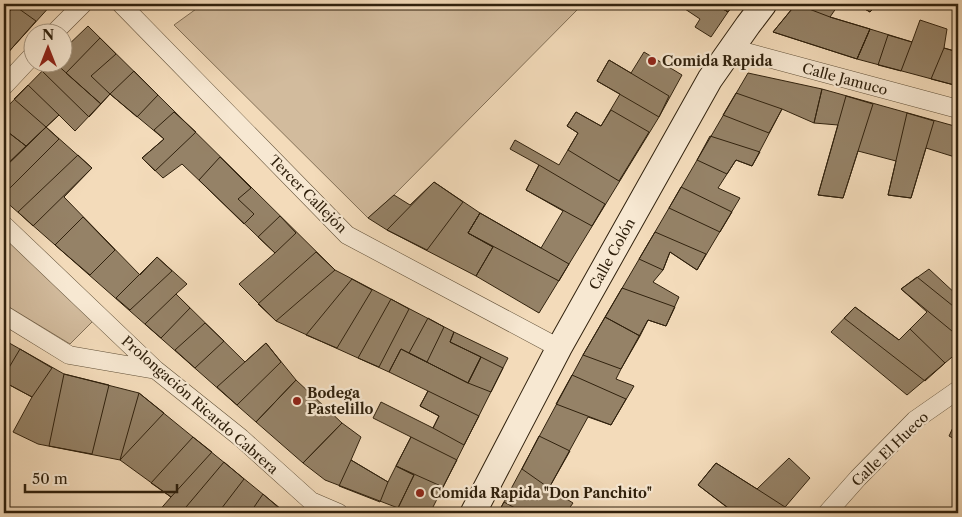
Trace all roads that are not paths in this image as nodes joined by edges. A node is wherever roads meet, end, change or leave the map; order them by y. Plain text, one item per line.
1 (82, 4) edge
2 (121, 4) edge
3 (764, 4) edge
4 (65, 22) edge
5 (731, 48) junction
6 (22, 67) edge
7 (4, 86) edge
8 (958, 109) edge
9 (4, 224) edge
10 (4, 314) edge
11 (559, 348) junction
12 (156, 370) junction
13 (958, 390) edge
14 (339, 513) edge
15 (473, 513) edge
16 (827, 513) edge

1 - 4 street
2 - 11 street, Tercer Callejón
3 - 5 street, Calle Colón
5 - 8 street, Calle Jamuco
5 - 11 street, Calle Colón
6 - 7 street
9 - 12 street, Prolongación Ricardo Cabrera
10 - 12 street
11 - 15 street, Calle Colón
12 - 14 street, Prolongación Ricardo Cabrera
13 - 16 street, Calle El Hueco

